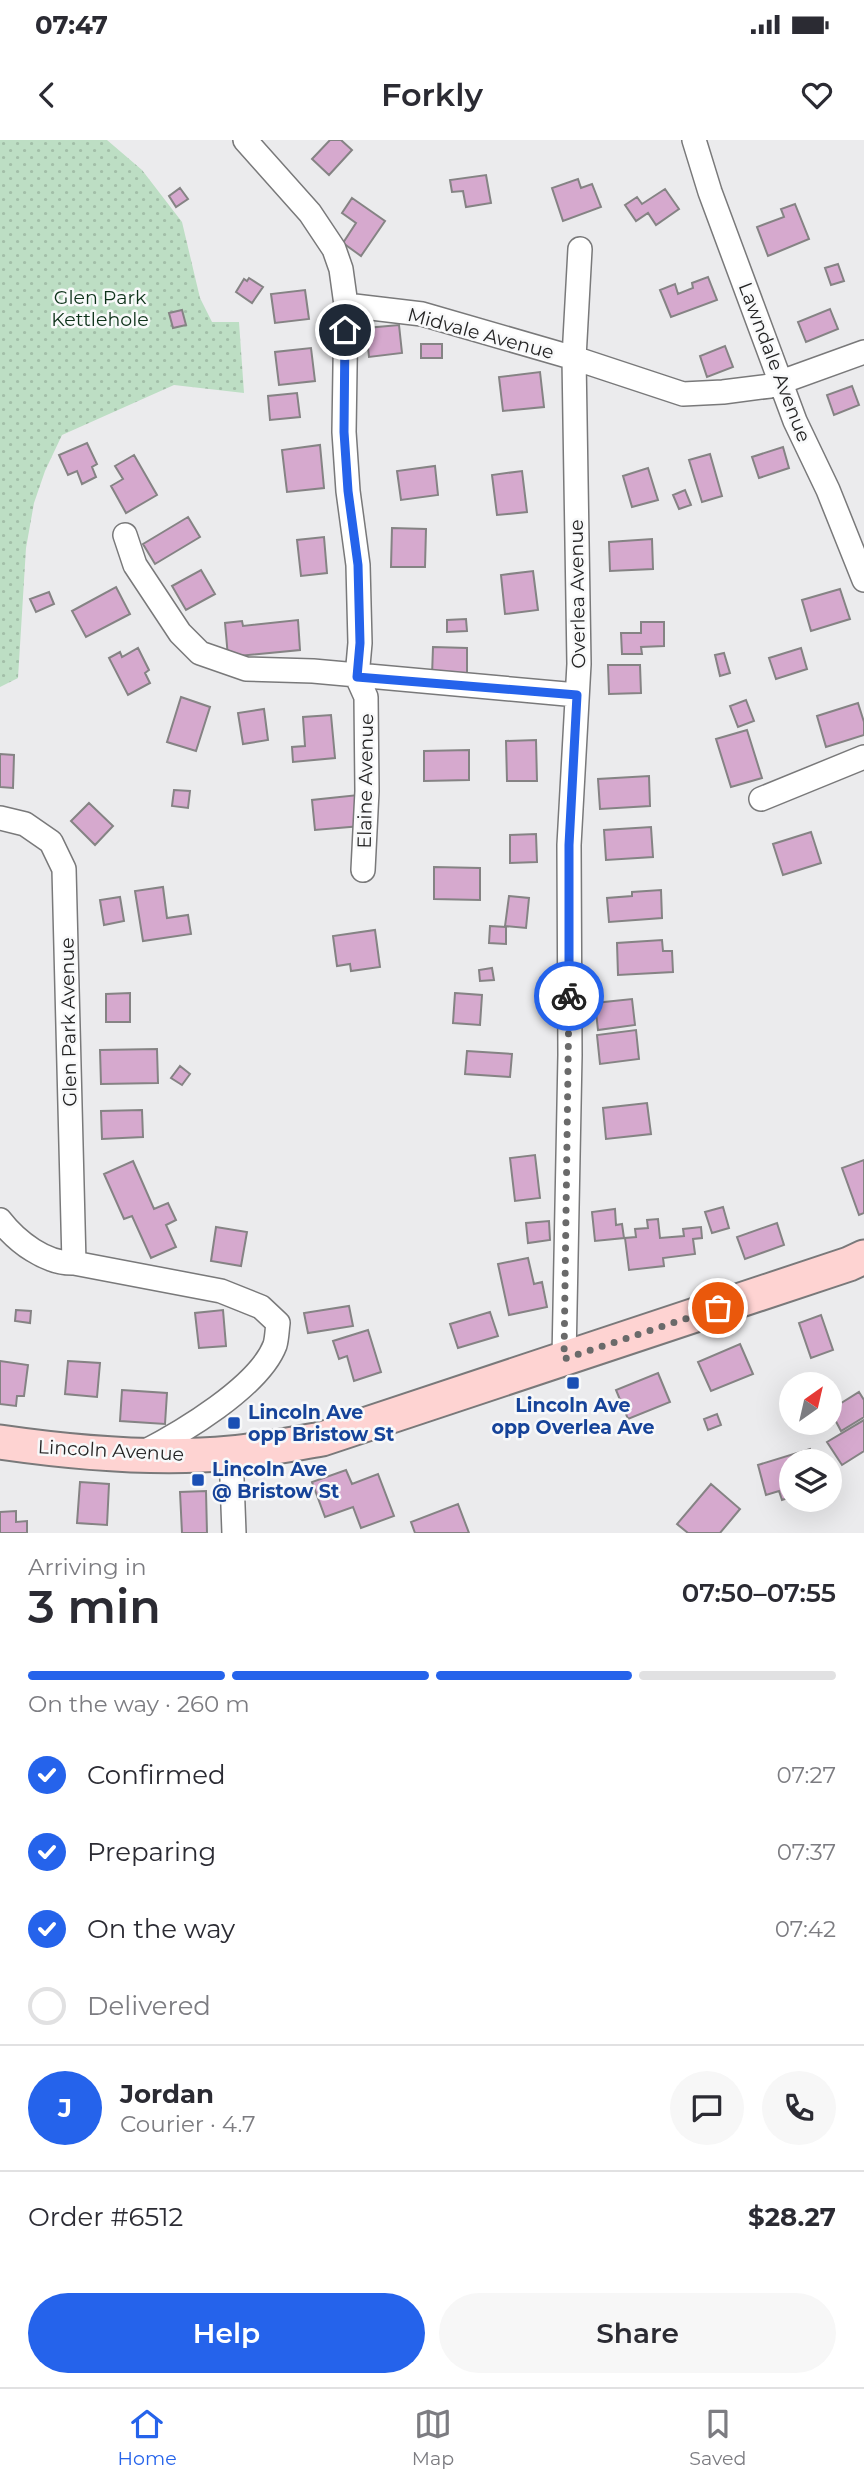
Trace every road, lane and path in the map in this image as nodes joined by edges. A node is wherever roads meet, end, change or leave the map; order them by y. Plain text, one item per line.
1 (245, 140) edge
2 (694, 140) edge
3 (580, 249) dead end
4 (346, 305) junction
5 (864, 352) edge
6 (574, 358) junction
7 (780, 381) junction
8 (125, 535) dead end
9 (861, 566) edge
10 (357, 677) junction
11 (577, 695) junction
12 (864, 757) edge
13 (761, 799) dead end
14 (0, 818) edge
15 (363, 870) dead end
16 (0, 1220) edge
17 (864, 1257) edge
18 (74, 1263) junction
19 (564, 1359) junction
20 (0, 1443) edge
21 (231, 1452) junction
22 (140, 1454) junction
23 (234, 1533) edge

1 - 4 street, Elaine Avenue
2 - 7 street, Lawndale Avenue
3 - 6 street, Overlea Avenue
4 - 6 street, Midvale Avenue
4 - 10 street, Elaine Avenue
5 - 7 street, Midvale Avenue
6 - 7 street, Midvale Avenue
6 - 11 street, Overlea Avenue
7 - 9 street, Lawndale Avenue
8 - 10 street
10 - 11 street
10 - 15 street, Elaine Avenue
11 - 19 street, Overlea Avenue
12 - 13 street
14 - 18 street, Glen Park Avenue
16 - 18 street
17 - 19 main road, Lincoln Avenue
18 - 22 street
19 - 21 main road, Lincoln Avenue
20 - 22 main road, Lincoln Avenue
21 - 22 main road, Lincoln Avenue
21 - 23 street

